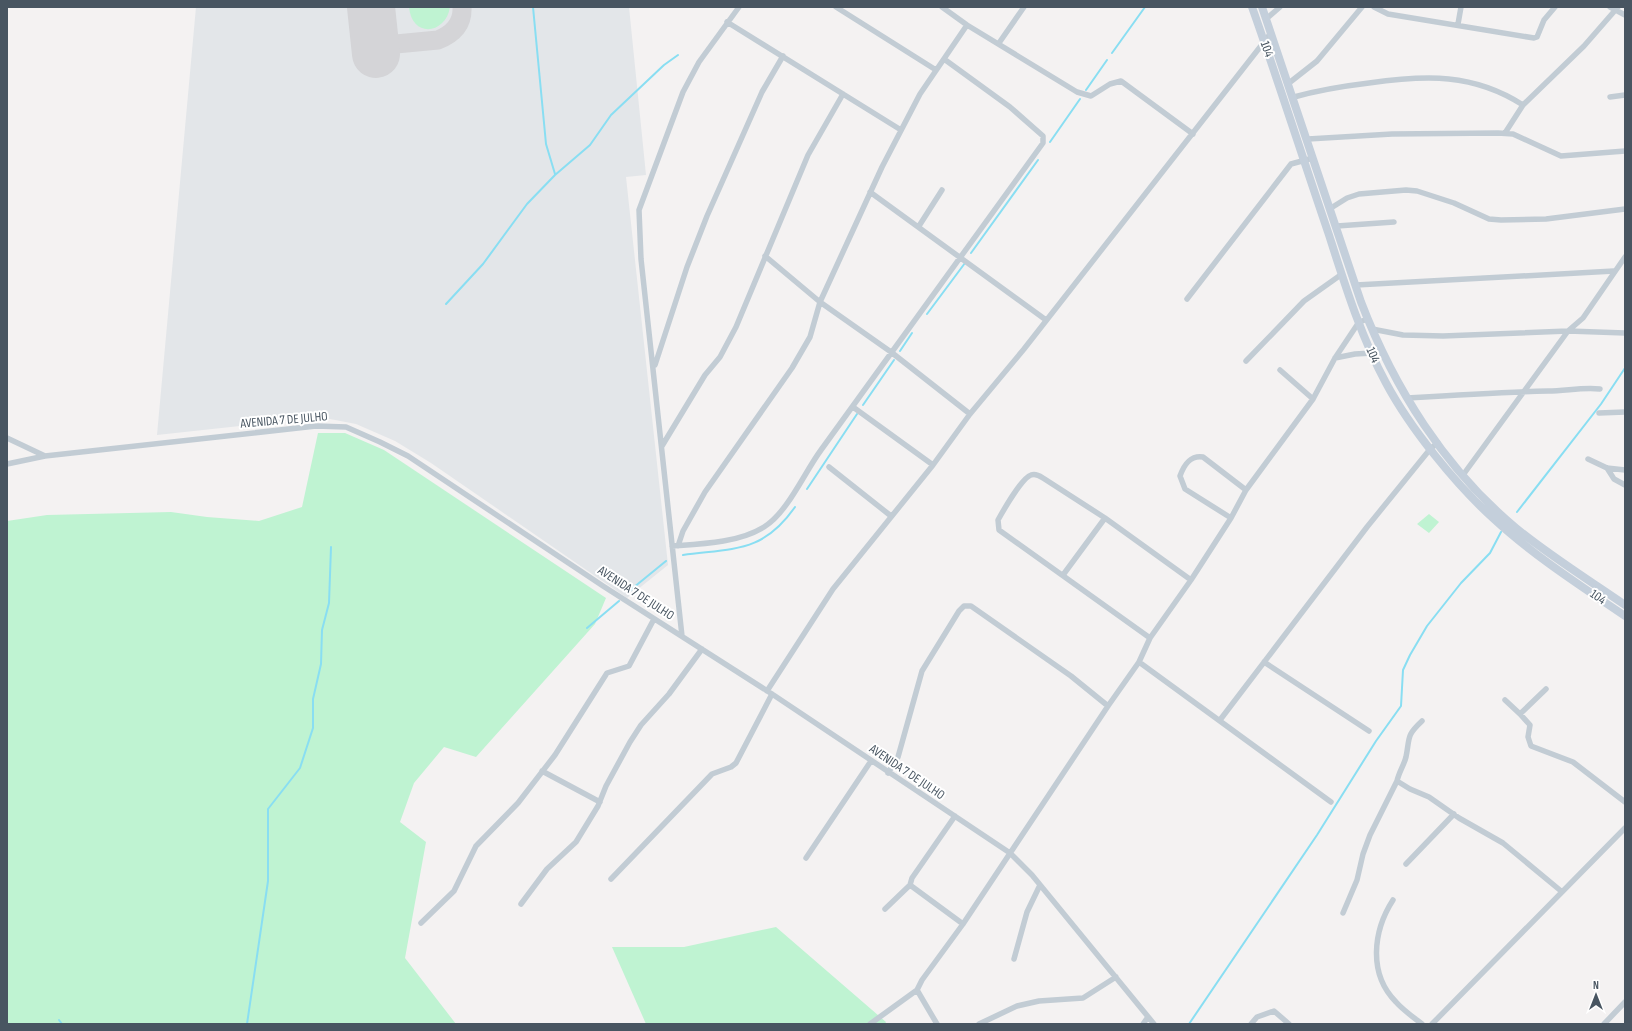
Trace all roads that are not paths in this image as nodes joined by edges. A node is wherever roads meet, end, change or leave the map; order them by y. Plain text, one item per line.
1 (738, 7) edge
2 (836, 7) edge
3 (942, 7) edge
4 (1024, 7) edge
5 (1252, 7) edge
6 (1262, 7) edge
7 (1280, 7) edge
8 (1362, 7) edge
9 (1374, 7) edge
10 (1461, 7) edge
11 (1555, 7) edge
12 (1614, 8) edge
13 (1625, 15) edge
14 (1266, 19) junction
15 (727, 22) junction
16 (1458, 24) junction
17 (967, 25) junction
18 (1271, 32) junction
19 (1264, 42) junction
20 (999, 43) junction
21 (783, 56) junction
22 (944, 59) junction
23 (936, 70) junction
24 (1289, 83) junction
25 (843, 94) junction
26 (1625, 95) edge
27 (1294, 97) junction
28 (1610, 97) dead end
29 (1523, 105) junction
30 (901, 130) junction
31 (1505, 133) junction
32 (1193, 134) junction
33 (1308, 139) junction
34 (1625, 151) edge
35 (1313, 158) junction
36 (1303, 160) junction
37 (942, 190) dead end
38 (870, 192) junction
39 (1331, 208) junction
40 (1625, 209) edge
41 (1394, 222) dead end
42 (919, 226) junction
43 (1337, 226) junction
44 (766, 256) junction
45 (962, 257) junction
46 (1625, 257) edge
47 (1614, 271) junction
48 (1342, 274) junction
49 (1356, 285) junction
50 (1187, 299) dead end
51 (820, 302) junction
52 (1368, 319) junction
53 (1046, 320) junction
54 (1359, 322) junction
55 (1372, 329) junction
56 (1568, 331) junction
57 (1625, 333) edge
58 (892, 352) junction
59 (1372, 353) junction
60 (1335, 358) junction
61 (1246, 361) dead end
62 (654, 368) junction
63 (1280, 370) dead end
64 (1600, 389) dead end
65 (1525, 390) junction
66 (1407, 398) junction
67 (1313, 399) junction
68 (853, 407) junction
69 (1625, 412) edge
70 (1599, 413) dead end
71 (970, 414) junction
72 (7, 438) edge
73 (1434, 445) junction
74 (662, 446) junction
75 (45, 456) junction
76 (1588, 459) dead end
77 (7, 464) edge
78 (933, 465) junction
79 (829, 467) dead end
80 (1607, 468) junction
81 (1625, 470) edge
82 (1464, 475) junction
83 (1625, 485) edge
84 (1246, 490) junction
85 (892, 516) junction
86 (1105, 518) junction
87 (1231, 518) junction
88 (1509, 526) junction
89 (675, 546) junction
90 (1552, 559) junction
91 (1063, 575) junction
92 (1191, 580) junction
93 (1625, 605) edge
94 (1625, 616) edge
95 (654, 619) junction
96 (682, 636) junction
97 (1150, 638) junction
98 (702, 649) junction
99 (1139, 662) junction
100 (1264, 662) junction
101 (1546, 689) dead end
102 (769, 692) junction
103 (1505, 700) dead end
104 (1108, 706) junction
105 (1520, 714) junction
106 (1220, 720) junction
107 (1422, 721) dead end
108 (1369, 731) dead end
109 (871, 761) junction
110 (542, 771) junction
111 (888, 773) junction
112 (1397, 781) junction
113 (600, 802) junction
114 (1331, 802) dead end
115 (1625, 802) edge
116 (1454, 814) junction
117 (955, 816) junction
118 (1625, 828) edge
119 (1010, 853) junction
120 (806, 858) dead end
121 (1406, 864) dead end
122 (611, 880) dead end
123 (910, 885) junction
124 (1040, 885) junction
125 (1561, 891) junction
126 (1393, 900) dead end
127 (520, 904) dead end
128 (885, 909) dead end
129 (1342, 913) dead end
130 (421, 923) dead end
131 (963, 924) junction
132 (1014, 959) dead end
133 (1116, 977) junction
134 (917, 990) junction
135 (1625, 1002) edge
136 (1623, 1008) edge
137 (1148, 1017) junction
138 (870, 1024) edge
139 (937, 1024) edge
140 (979, 1024) edge
141 (1143, 1024) edge
142 (1154, 1024) edge
143 (1251, 1024) edge
144 (1290, 1024) edge
145 (1422, 1024) edge
146 (1432, 1024) edge
147 (1604, 1024) edge

1 - 15 street
2 - 23 street
3 - 17 street
4 - 20 street
5 - 19 street, 104
6 - 14 street
7 - 14 street
8 - 24 street
9 - 16 street
10 - 16 street
11 - 16 street
12 - 13 street
12 - 29 street
14 - 18 street
15 - 21 street
15 - 62 street
17 - 20 street
17 - 22 street
18 - 19 street
18 - 24 street
19 - 32 street
19 - 36 street, 104
20 - 32 street
21 - 25 street
21 - 62 street
22 - 23 street
22 - 45 street
23 - 30 street
24 - 27 street
25 - 30 street
25 - 44 street
26 - 28 street
27 - 29 street
27 - 33 street
29 - 31 street
30 - 38 street
31 - 33 street
31 - 34 street
32 - 53 street
33 - 35 street
35 - 36 street
35 - 39 street
36 - 48 street, 104
36 - 50 street
37 - 42 street
38 - 42 street
38 - 51 street
39 - 40 street
39 - 43 street
41 - 43 street
42 - 45 street
43 - 49 street
44 - 51 street
44 - 74 street
45 - 53 street
45 - 58 street
46 - 47 street
47 - 49 street
47 - 56 street
48 - 54 street, 104
48 - 61 street
49 - 52 street
51 - 58 street
51 - 89 street
52 - 54 street
52 - 55 street
53 - 71 street
54 - 59 street, 104
54 - 60 street
55 - 56 street
55 - 66 street
56 - 57 street
56 - 65 street
58 - 68 street
58 - 71 street
59 - 60 street
59 - 73 street, 104
60 - 67 street
62 - 74 street
63 - 67 street
64 - 65 street
65 - 66 street
65 - 82 street
66 - 73 street
67 - 84 street
68 - 78 street
68 - 89 street
69 - 70 street
71 - 78 street
72 - 75 street
73 - 82 street
73 - 88 street, 104
73 - 100 street
74 - 89 street
75 - 77 street, AVENIDA 7 DE JULHO
75 - 95 street, AVENIDA 7 DE JULHO
76 - 80 street
78 - 85 street
79 - 85 street
80 - 81 street
80 - 83 street
82 - 88 street
84 - 87 street
84 - 87 street
85 - 102 street
86 - 91 street
86 - 91 street
86 - 92 street
87 - 92 street
88 - 90 street, 104
89 - 96 street
90 - 93 street
90 - 94 street, 104
91 - 97 street
92 - 97 street
95 - 96 street, AVENIDA 7 DE JULHO
95 - 110 street
96 - 98 street, AVENIDA 7 DE JULHO
97 - 99 street
98 - 102 street, AVENIDA 7 DE JULHO
98 - 113 street
99 - 104 street
99 - 106 street
100 - 106 street
100 - 108 street
101 - 105 street
102 - 109 street, AVENIDA 7 DE JULHO
102 - 122 street
103 - 105 street
104 - 111 street
104 - 119 street
105 - 115 street
106 - 114 street
107 - 112 street
109 - 111 street, AVENIDA 7 DE JULHO
109 - 120 street
110 - 113 street
110 - 130 street
111 - 117 street, AVENIDA 7 DE JULHO
112 - 116 street
112 - 129 street
113 - 127 street
116 - 121 street
116 - 125 street
117 - 119 street, AVENIDA 7 DE JULHO
117 - 123 street
118 - 125 street
119 - 124 street, AVENIDA 7 DE JULHO
119 - 131 street
123 - 128 street
123 - 131 street
124 - 132 street
124 - 133 street, AVENIDA 7 DE JULHO
125 - 146 street
126 - 145 street
131 - 134 street
133 - 137 street, AVENIDA 7 DE JULHO
133 - 140 street
134 - 138 street
134 - 139 street
135 - 136 street
136 - 147 street
137 - 141 street
137 - 142 street, AVENIDA 7 DE JULHO
143 - 144 street

